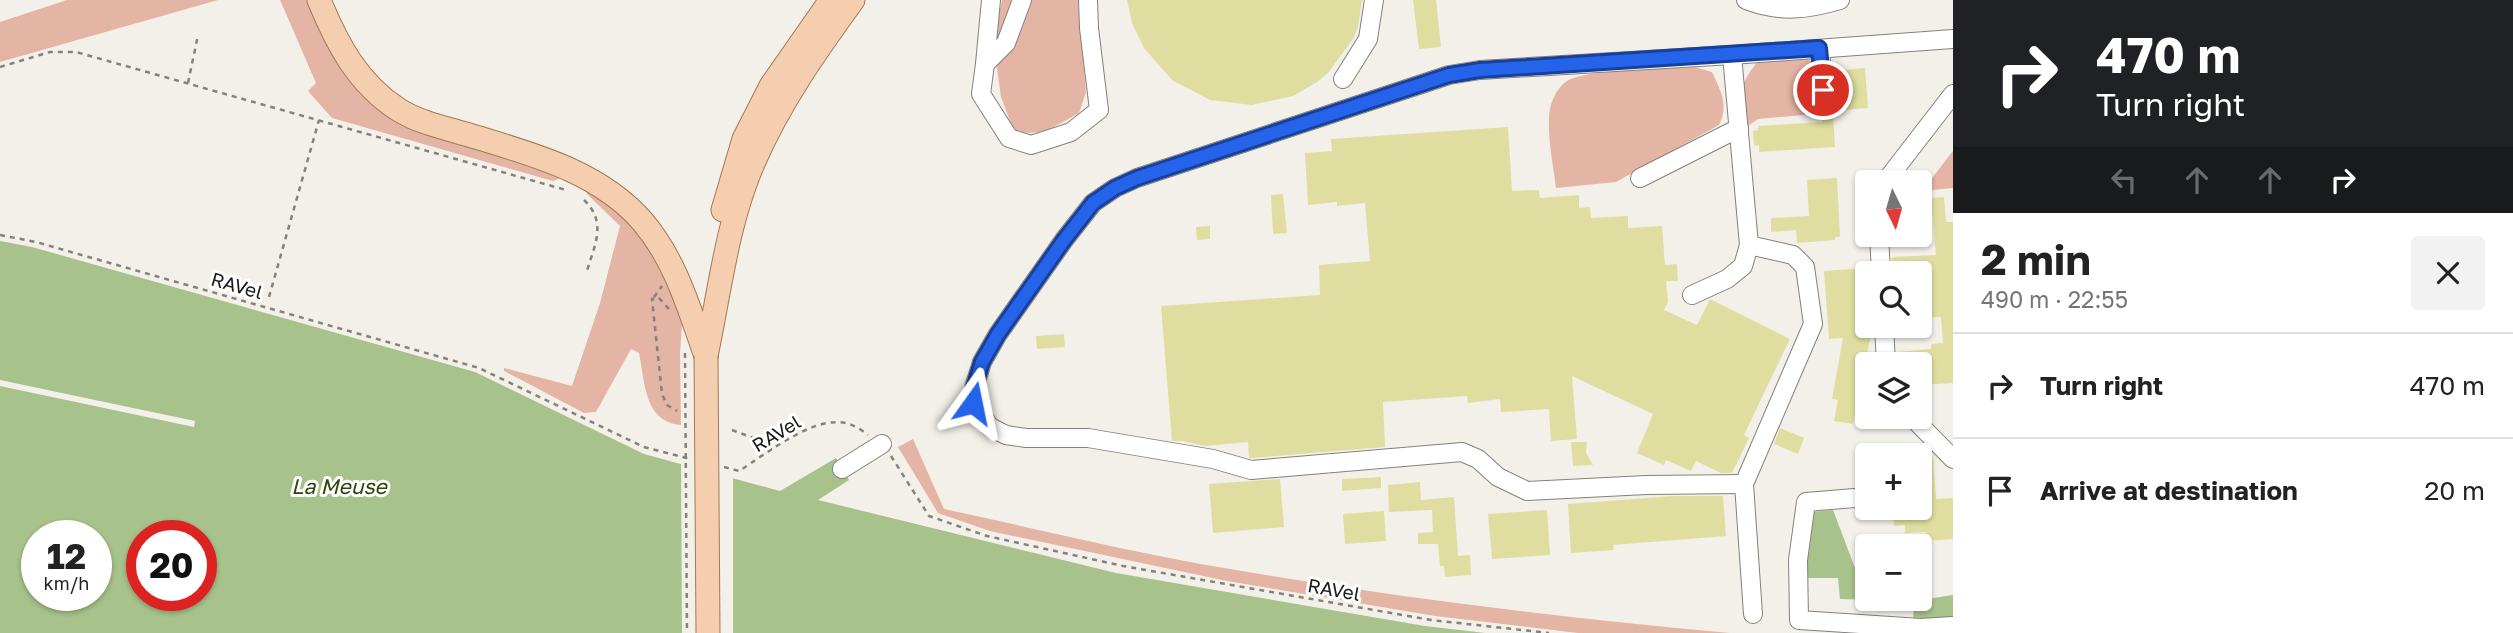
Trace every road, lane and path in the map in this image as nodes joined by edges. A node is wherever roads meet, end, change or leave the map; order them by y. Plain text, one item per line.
1 (319, 0) edge
2 (831, 0) edge
3 (853, 0) edge
4 (991, 0) edge
5 (1022, 0) edge
6 (1088, 0) edge
7 (1374, 0) edge
8 (1746, 0) edge
9 (1840, 0) edge
10 (198, 35) dead end
11 (1953, 39) edge
12 (1819, 48) junction
13 (1732, 55) junction
14 (985, 64) junction
15 (0, 66) edge
16 (1343, 79) dead end
17 (188, 83) junction
18 (1823, 90) dead end
19 (1953, 94) edge
20 (319, 120) junction
21 (1738, 128) junction
22 (1894, 170) edge
23 (1640, 178) dead end
24 (569, 191) dead end
25 (579, 195) dead end
26 (0, 235) edge
27 (1749, 245) junction
28 (586, 274) dead end
29 (1692, 295) dead end
30 (269, 298) dead end
31 (669, 309) dead end
32 (684, 342) dead end
33 (696, 355) junction
34 (677, 411) dead end
35 (1924, 429) edge
36 (732, 430) dead end
37 (882, 444) junction
38 (772, 450) junction
39 (1953, 459) edge
40 (694, 460) dead end
41 (720, 467) dead end
42 (842, 469) dead end
43 (1744, 484) junction
44 (1855, 498) edge
45 (1753, 614) dead end
46 (1953, 626) edge
47 (687, 633) edge
48 (708, 633) edge
49 (1549, 633) edge

1 - 33 main road
2 - 33 main road
3 - 33 main road
4 - 14 lane
5 - 14 lane
6 - 14 lane
7 - 16 lane
8 - 9 lane
10 - 17 path
11 - 12 lane
12 - 13 lane
12 - 18 lane
13 - 21 lane
13 - 43 lane
15 - 17 path
17 - 20 path
19 - 22 lane
20 - 24 path
20 - 30 path
21 - 23 lane
21 - 27 lane
25 - 28 path
26 - 40 path, RAVel
27 - 29 lane
27 - 43 lane
31 - 34 path
32 - 33 path
33 - 47 path, bridge
33 - 48 main road, bridge
35 - 39 lane
36 - 38 path
37 - 38 path, RAVel
37 - 42 lane
37 - 49 path, RAVel
38 - 41 path, RAVel
43 - 45 lane
44 - 46 lane

